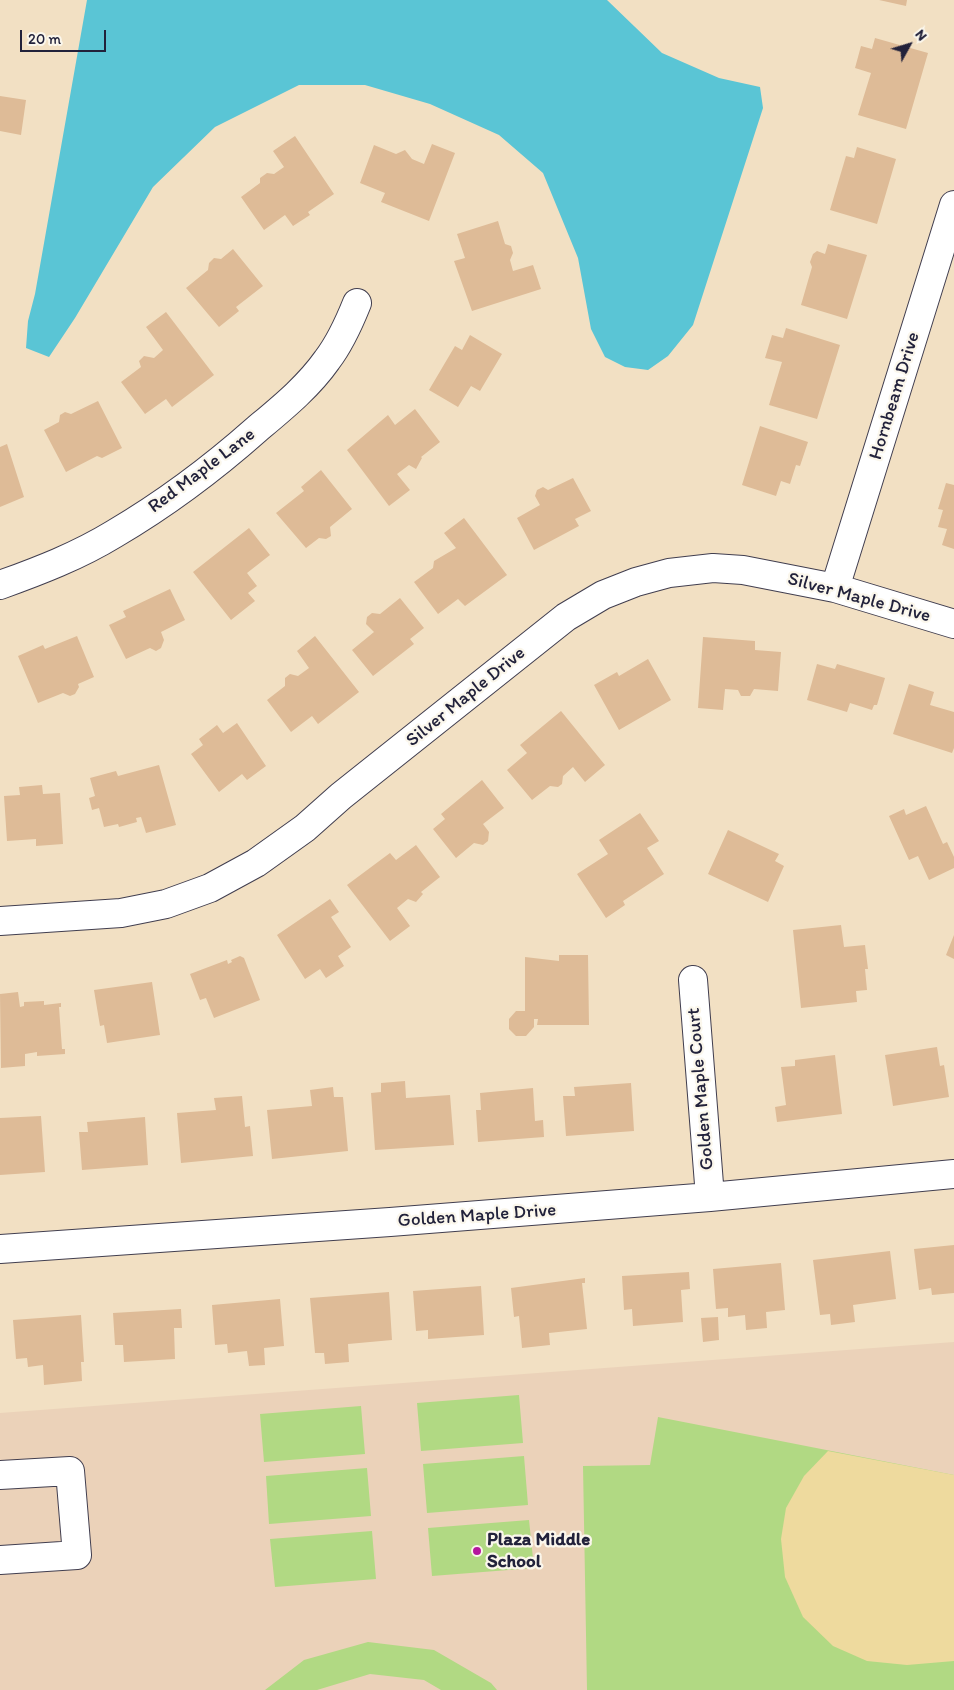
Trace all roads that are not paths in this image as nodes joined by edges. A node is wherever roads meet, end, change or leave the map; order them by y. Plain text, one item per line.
1 (952, 216) edge
2 (357, 303) dead end
3 (0, 585) edge
4 (835, 588) junction
5 (954, 624) edge
6 (0, 921) edge
7 (692, 980) dead end
8 (954, 1174) edge
9 (710, 1198) junction
10 (0, 1249) edge
11 (0, 1475) edge
12 (0, 1560) edge

1 - 4 street, Hornbeam Drive
2 - 3 street, Red Maple Lane
4 - 5 street, Silver Maple Drive
4 - 6 street, Silver Maple Drive
7 - 9 street, Golden Maple Court
8 - 9 street, Golden Maple Drive
9 - 10 street, Golden Maple Drive
11 - 12 street

